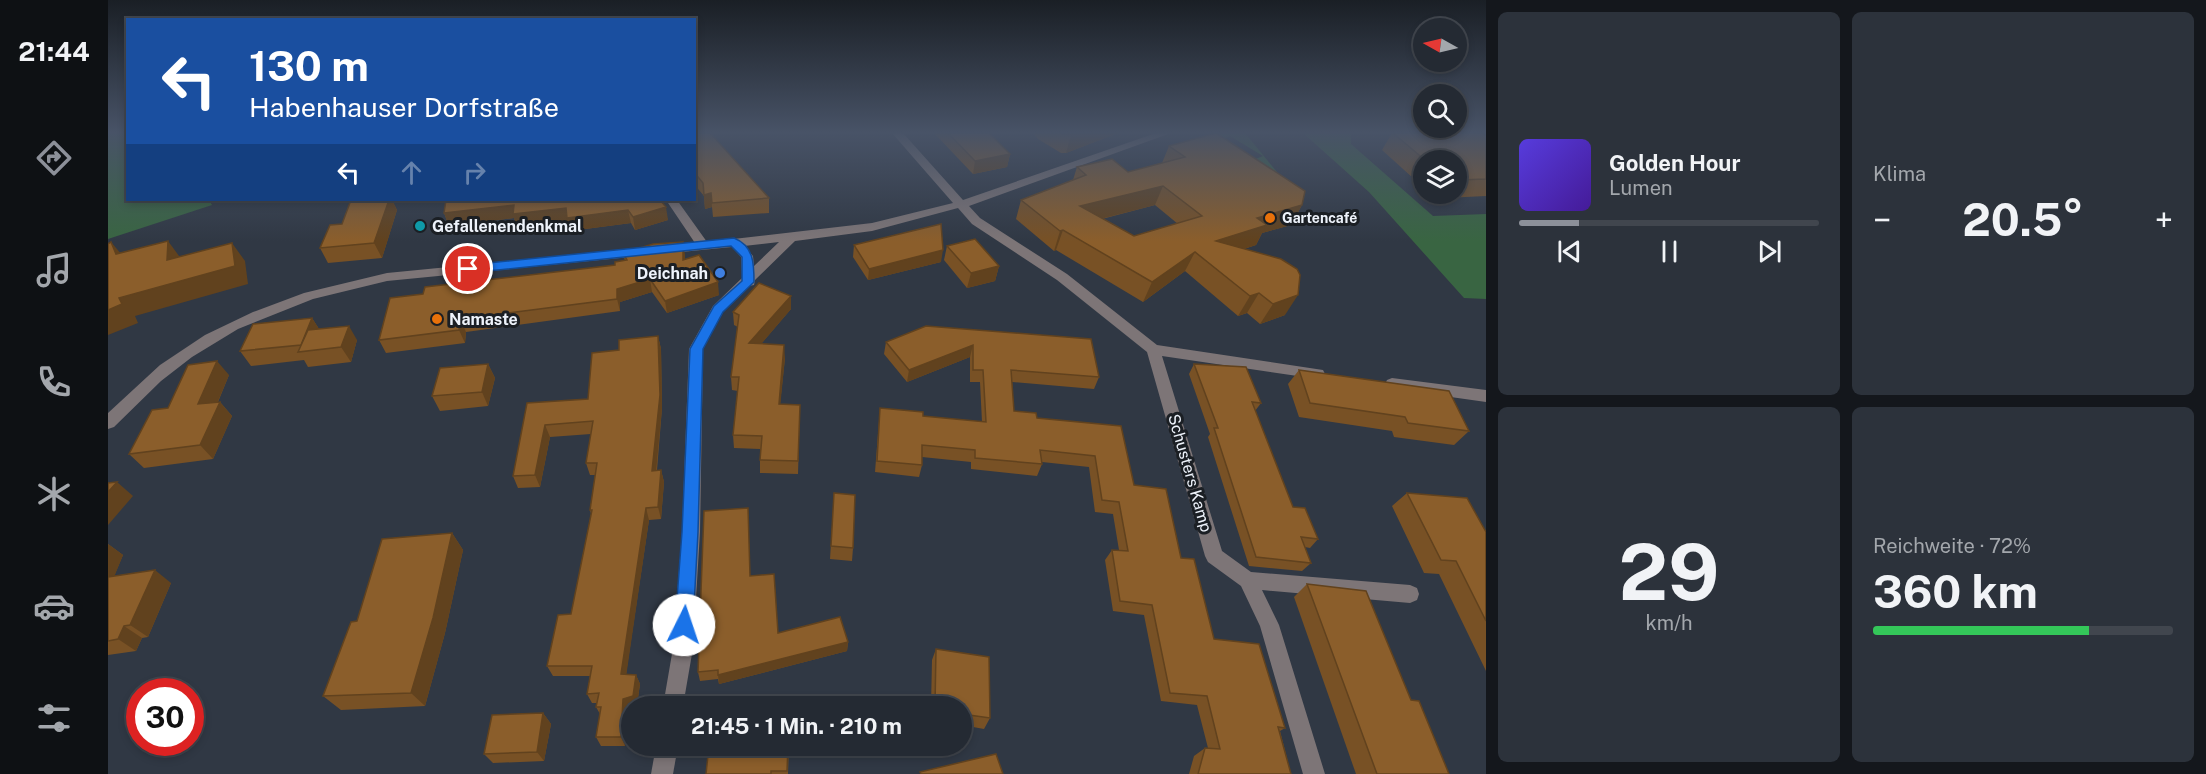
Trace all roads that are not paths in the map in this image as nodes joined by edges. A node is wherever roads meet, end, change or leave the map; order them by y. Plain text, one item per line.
1 (930, 169) edge
2 (1060, 169) edge
3 (672, 201) edge
4 (962, 204) junction
5 (792, 237) junction
6 (734, 242) junction
7 (703, 245) junction
8 (748, 282) junction
9 (1153, 350) junction
10 (1333, 376) edge
11 (1380, 382) edge
12 (1486, 396) edge
13 (108, 423) edge
14 (1248, 580) junction
15 (1410, 594) dead end
16 (675, 696) edge
17 (665, 756) edge
18 (662, 774) edge
19 (1314, 774) edge

1 - 4 street
2 - 4 street
3 - 7 street
4 - 5 street
4 - 9 street
5 - 6 street
5 - 8 street
6 - 7 street
6 - 8 street
7 - 13 street
8 - 16 street
9 - 10 street
9 - 14 street, Schusters Kamp
11 - 12 street
14 - 15 street
14 - 19 street, Schusters Kamp
17 - 18 street

